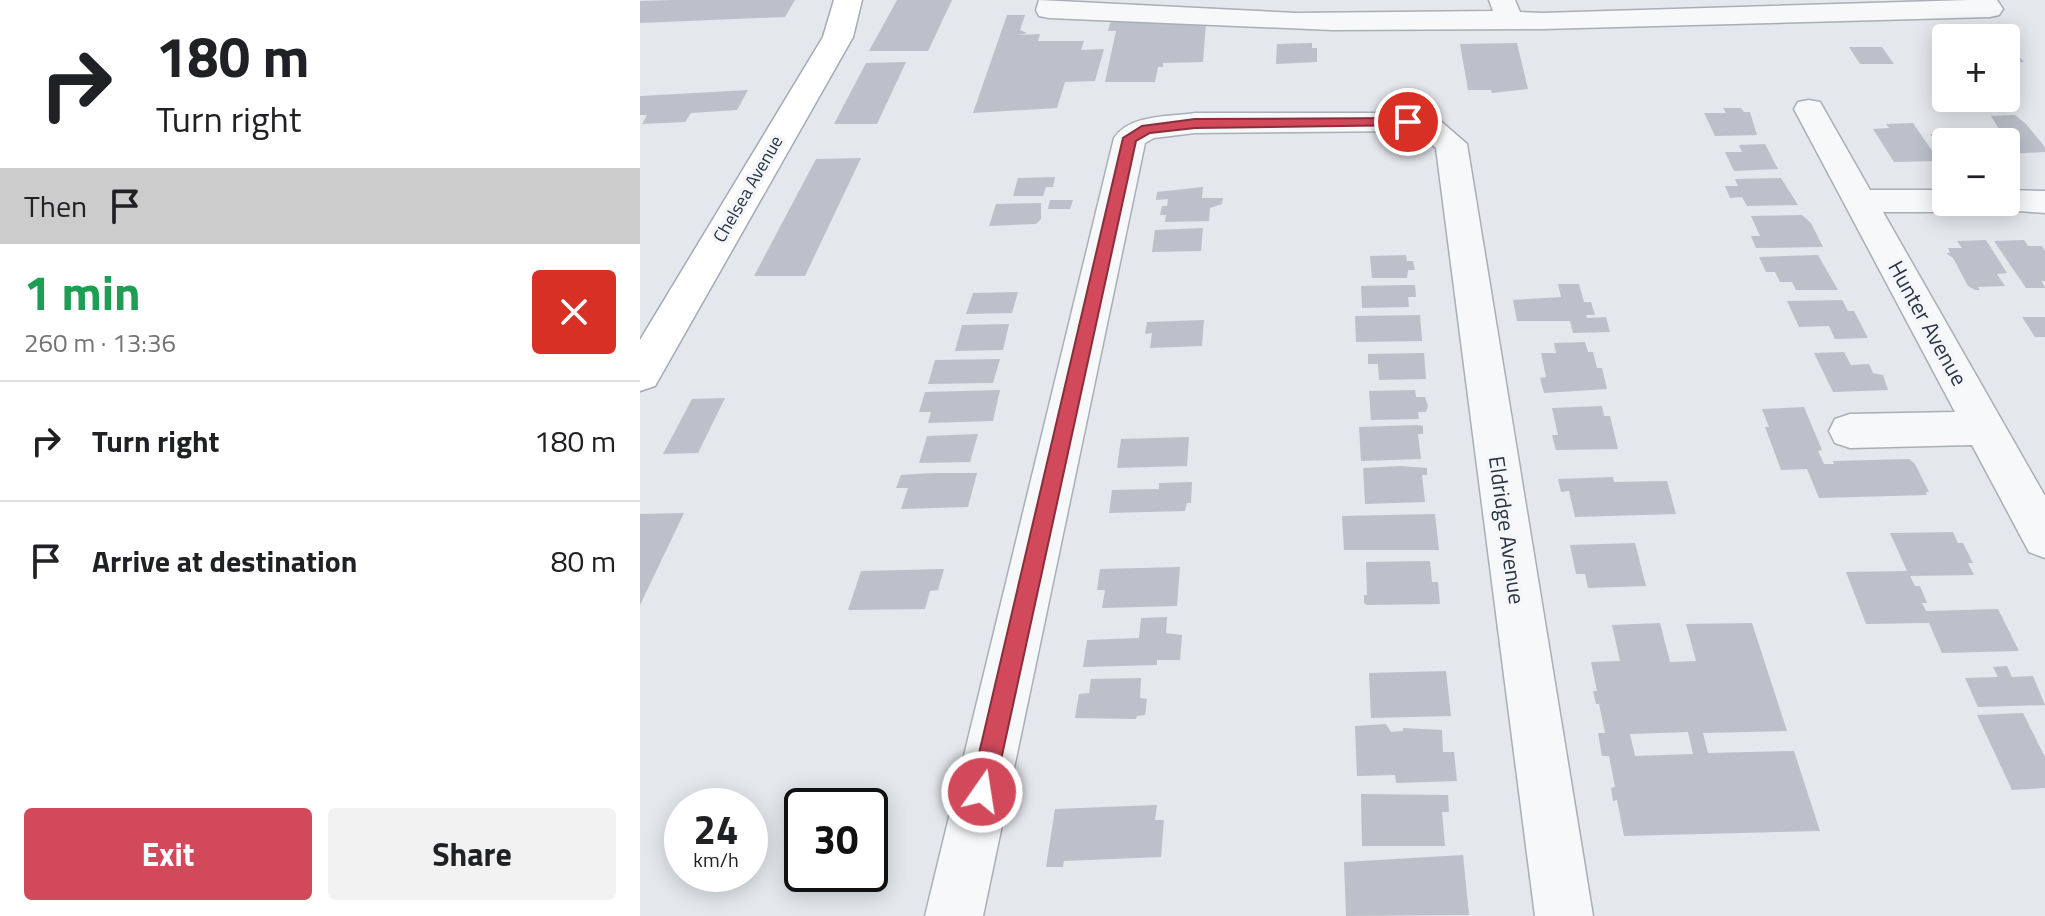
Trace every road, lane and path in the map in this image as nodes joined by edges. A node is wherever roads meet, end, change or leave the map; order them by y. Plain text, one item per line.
1 (848, 0) edge
2 (1052, 0) edge
3 (1982, 0) edge
4 (1506, 10) edge
5 (1809, 109) dead end
6 (1861, 201) junction
7 (1932, 201) edge
8 (2020, 201) edge
9 (2045, 202) edge
10 (640, 375) edge
11 (1985, 428) junction
12 (1850, 431) dead end
13 (2045, 538) edge
14 (954, 916) edge
15 (1564, 916) edge

1 - 10 main road, Chelsea Avenue
2 - 4 street
3 - 4 street
5 - 6 street, Hunter Avenue
6 - 7 street
6 - 11 street, Hunter Avenue
8 - 9 street
11 - 12 street
11 - 13 street, Hunter Avenue
14 - 15 street, Eldridge Avenue

